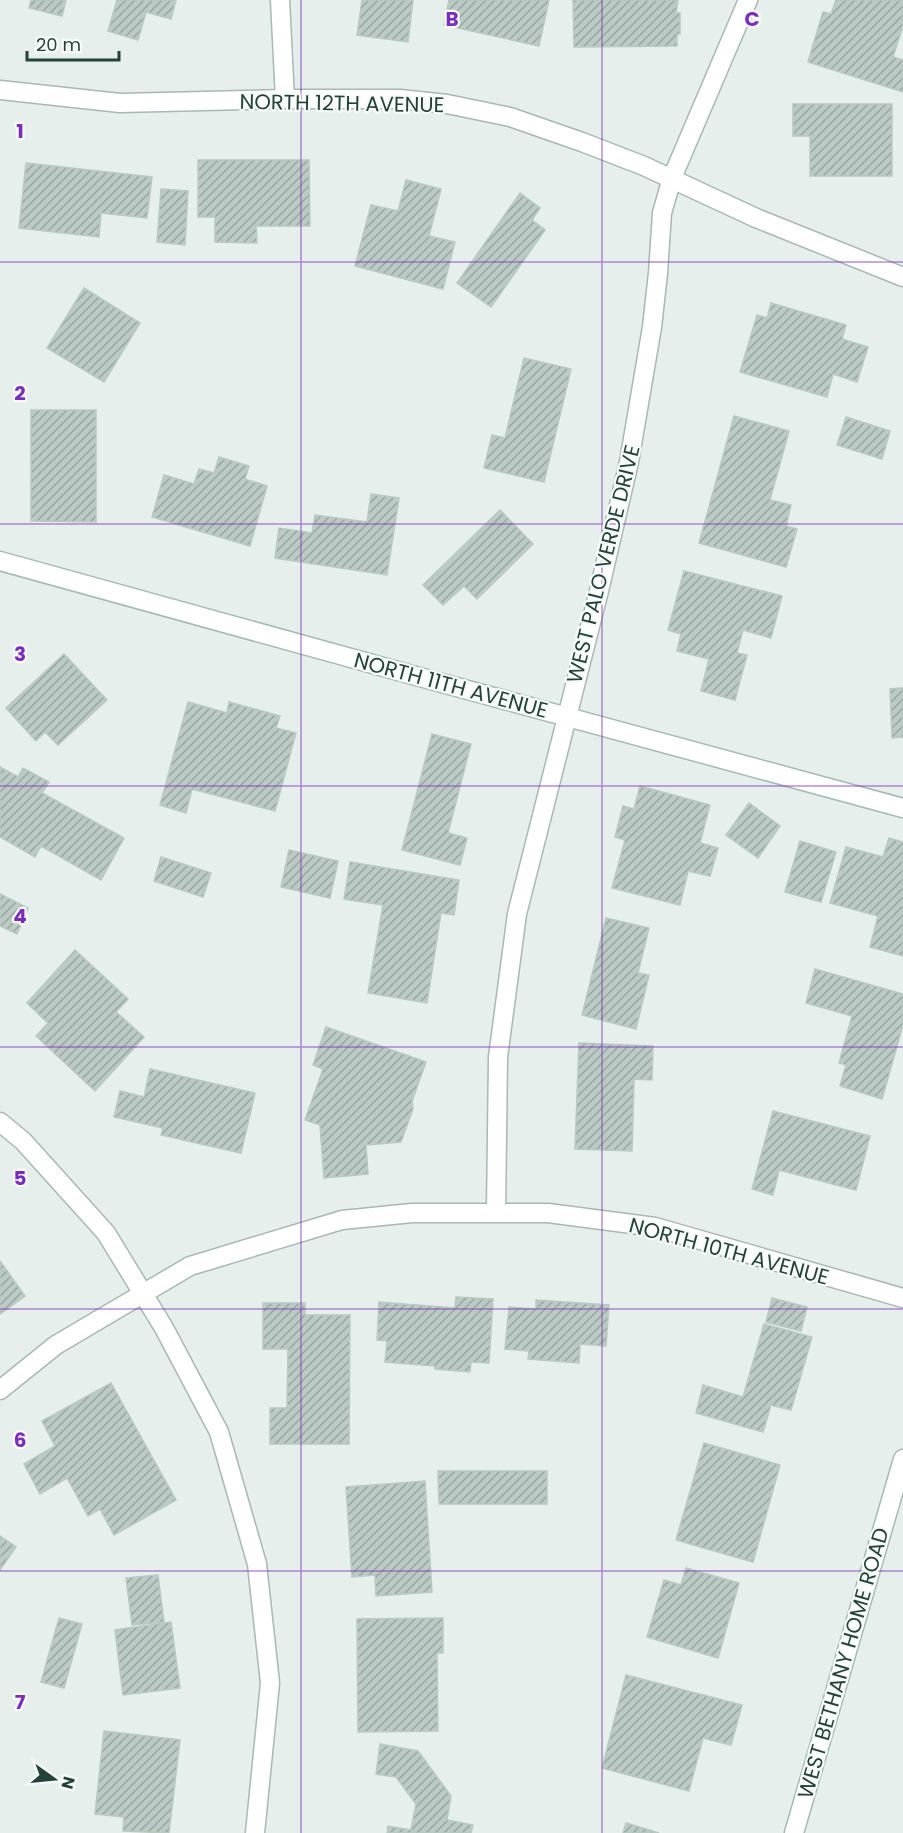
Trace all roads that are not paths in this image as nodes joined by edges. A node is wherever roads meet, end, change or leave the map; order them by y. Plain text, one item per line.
1 (280, 0) edge
2 (748, 0) edge
3 (0, 90) edge
4 (285, 99) junction
5 (672, 178) junction
6 (903, 278) edge
7 (0, 561) edge
8 (566, 716) junction
9 (903, 808) edge
10 (0, 1122) edge
11 (496, 1212) junction
12 (142, 1293) junction
13 (903, 1298) edge
14 (0, 1390) edge
15 (903, 1459) edge
16 (255, 1833) edge
17 (794, 1833) edge

1 - 4 street
2 - 5 street, WEST PALO VERDE DRIVE
3 - 4 street, NORTH 12TH AVENUE
4 - 5 street, NORTH 12TH AVENUE
5 - 6 street, NORTH 12TH AVENUE
5 - 8 street, WEST PALO VERDE DRIVE
7 - 8 street, NORTH 11TH AVENUE
8 - 9 street, NORTH 11TH AVENUE
8 - 11 street, WEST PALO VERDE DRIVE
10 - 12 street
11 - 12 street, NORTH 10TH AVENUE
11 - 13 street, NORTH 10TH AVENUE
12 - 14 street, NORTH 10TH AVENUE
12 - 16 street
15 - 17 street, WEST BETHANY HOME ROAD

